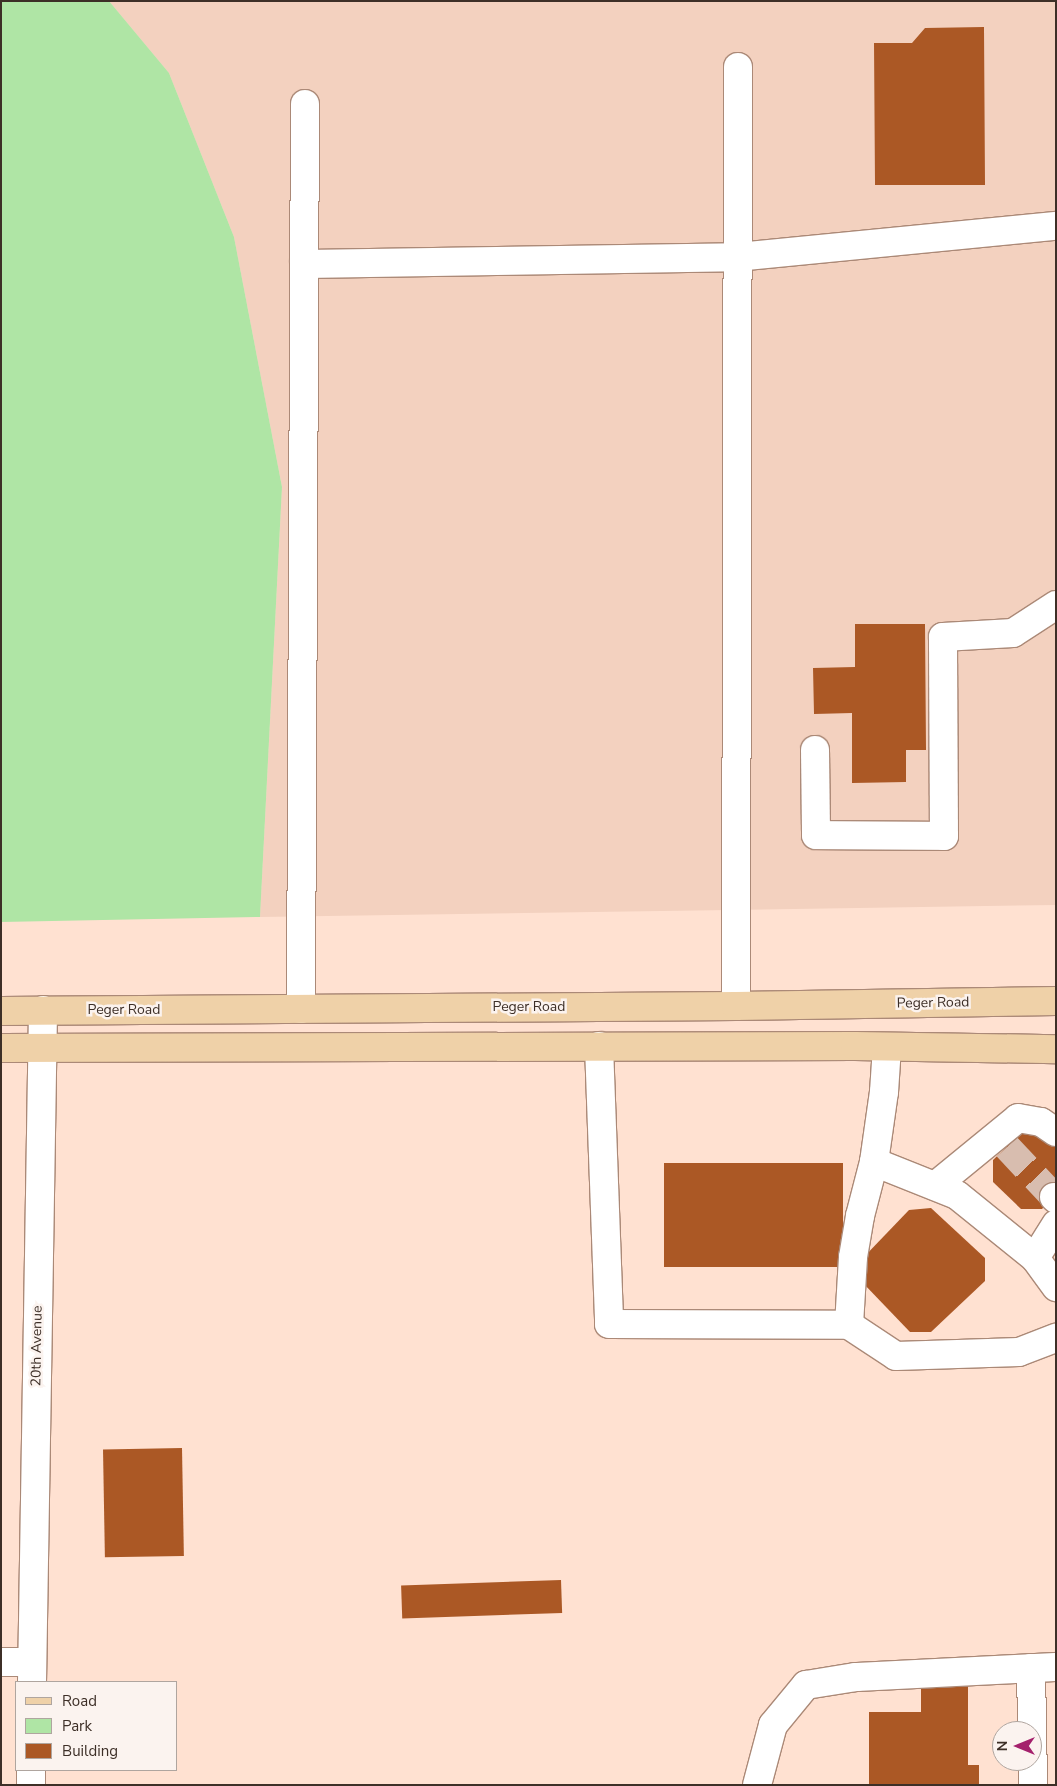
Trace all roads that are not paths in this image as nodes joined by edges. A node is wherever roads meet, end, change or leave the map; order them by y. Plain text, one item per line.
1 (738, 67) dead end
2 (304, 104) dead end
3 (1056, 226) edge
4 (737, 257) junction
5 (304, 264) junction
6 (1056, 605) edge
7 (814, 750) dead end
8 (1056, 1001) edge
9 (736, 1006) junction
10 (301, 1009) junction
11 (43, 1010) junction
12 (1, 1011) edge
13 (599, 1046) junction
14 (887, 1047) junction
15 (1, 1048) edge
16 (43, 1048) junction
17 (1056, 1049) edge
18 (1056, 1132) edge
19 (874, 1162) junction
20 (935, 1186) junction
21 (1056, 1224) edge
22 (1035, 1258) junction
23 (1056, 1287) edge
24 (850, 1324) junction
25 (1056, 1338) edge
26 (1, 1662) edge
27 (1044, 1667) edge
28 (32, 1672) edge
29 (31, 1771) edge
30 (31, 1785) edge
31 (757, 1785) edge
32 (1033, 1785) edge

1 - 4 street
2 - 5 street
3 - 4 street
4 - 5 street
4 - 9 street
5 - 10 street
6 - 7 street
8 - 9 main road, Peger Road
9 - 10 main road, Peger Road
10 - 11 main road, Peger Road
11 - 12 main road, Peger Road
11 - 16 street, 20th Avenue
13 - 14 main road
13 - 16 main road
13 - 24 street
14 - 17 main road
14 - 19 street
15 - 16 main road
16 - 28 street, 20th Avenue
18 - 20 street
19 - 20 street
19 - 24 street
20 - 22 street
21 - 22 street
22 - 23 street
24 - 25 street
26 - 28 street
27 - 31 street
27 - 32 street
29 - 30 street

